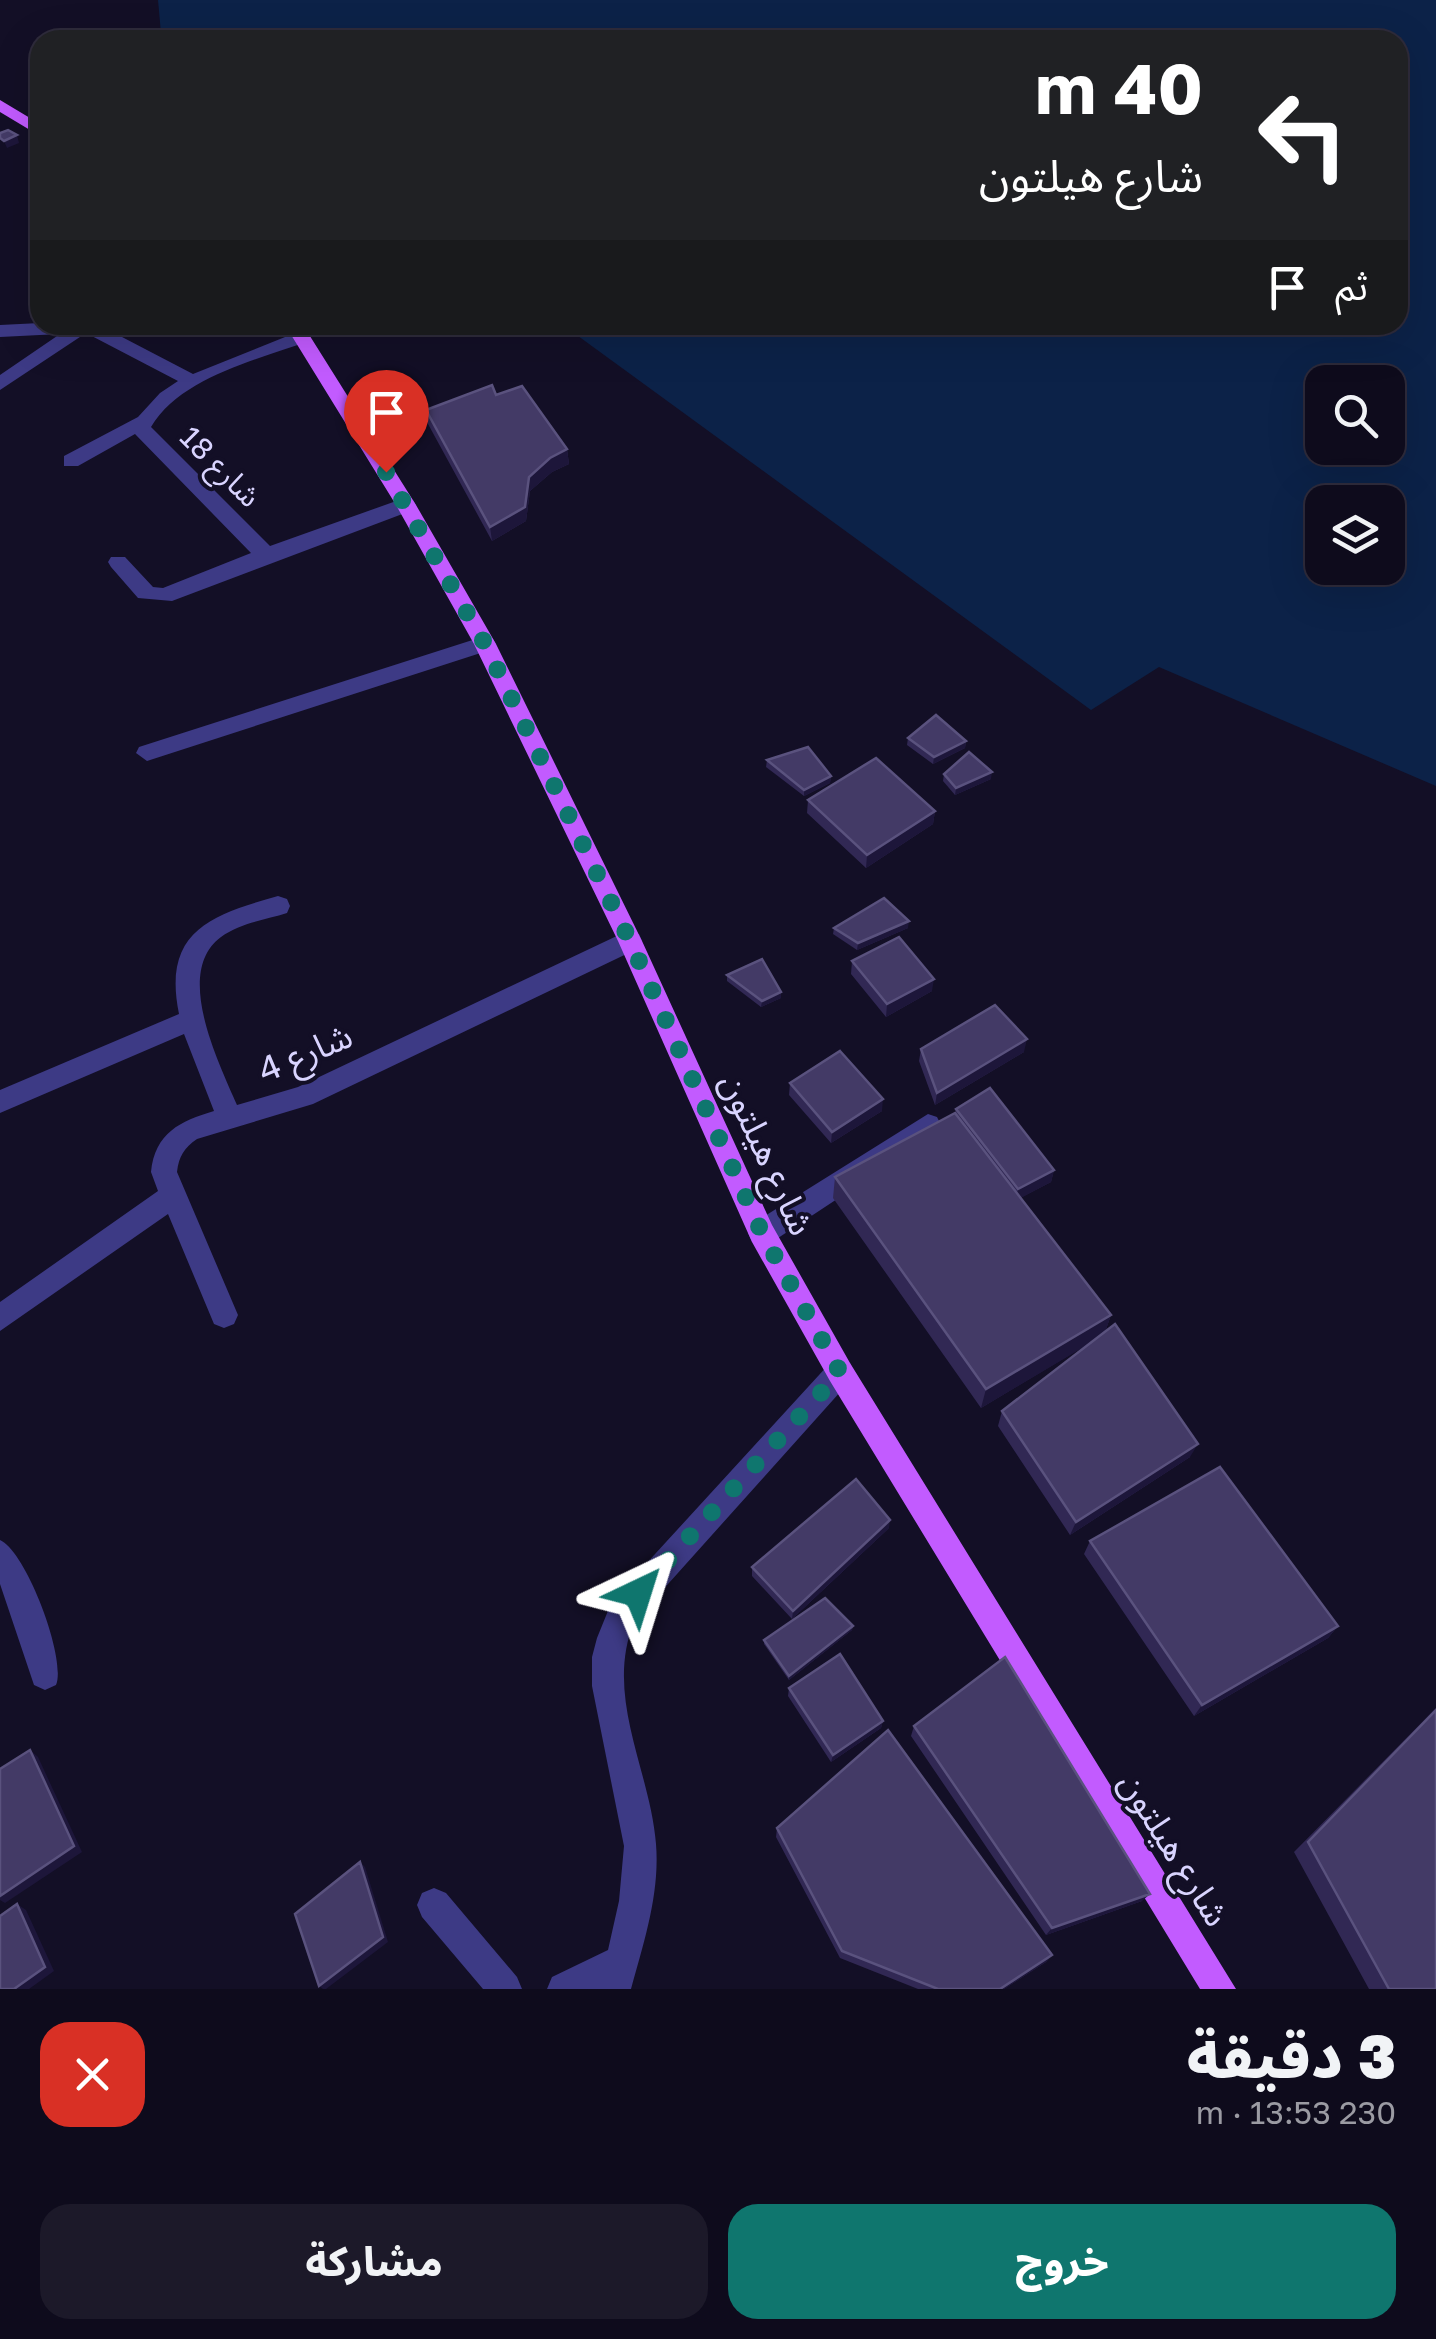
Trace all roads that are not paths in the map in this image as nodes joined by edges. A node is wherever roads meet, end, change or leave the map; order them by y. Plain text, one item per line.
1 (0, 105) edge
2 (30, 124) edge
3 (30, 330) edge
4 (0, 332) edge
5 (71, 335) edge
6 (102, 335) edge
7 (289, 335) edge
8 (300, 335) edge
9 (192, 380) junction
10 (0, 384) edge
11 (142, 422) junction
12 (71, 461) dead end
13 (406, 506) junction
14 (266, 554) junction
15 (118, 562) dead end
16 (485, 644) junction
17 (147, 753) dead end
18 (278, 906) dead end
19 (630, 941) junction
20 (191, 1020) junction
21 (0, 1102) edge
22 (230, 1118) junction
23 (928, 1125) edge
24 (174, 1195) junction
25 (762, 1233) junction
26 (4, 1305) edge
27 (224, 1315) dead end
28 (840, 1372) junction
29 (0, 1556) edge
30 (45, 1674) dead end
31 (434, 1905) dead end
32 (618, 1975) edge
33 (505, 1989) edge
34 (564, 1989) edge
35 (1219, 1989) edge

1 - 2 main road
3 - 4 street
5 - 10 street
6 - 9 street
7 - 9 street, شارع 18
8 - 13 main road, شارع هيلتون
9 - 11 street, شارع 18
11 - 12 street
11 - 14 street, شارع 18
13 - 14 street
13 - 16 main road, شارع هيلتون
14 - 15 street
16 - 17 street
16 - 19 main road, شارع هيلتون
18 - 20 street
19 - 22 street, شارع 4
19 - 25 main road, شارع هيلتون
20 - 21 street
20 - 22 street
22 - 24 street, شارع 4
23 - 25 street
24 - 26 street
24 - 27 street, شارع 4
25 - 28 main road, شارع هيلتون
28 - 32 street
28 - 35 main road, شارع هيلتون
29 - 30 street
31 - 33 street
32 - 34 street

